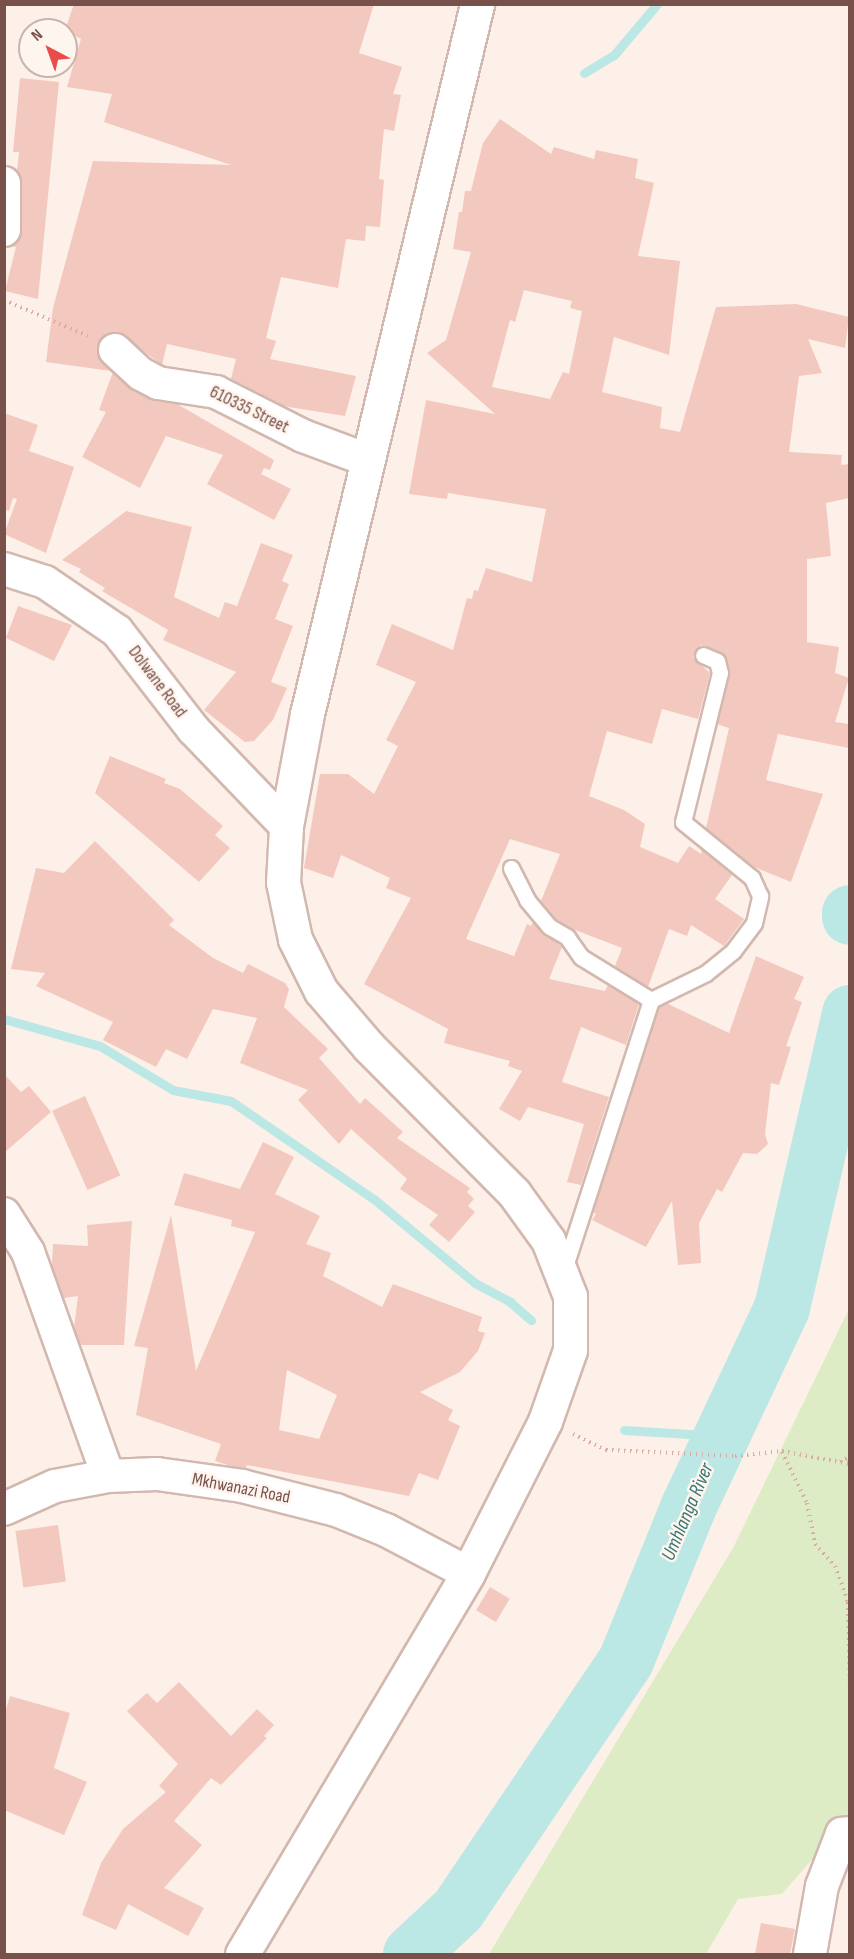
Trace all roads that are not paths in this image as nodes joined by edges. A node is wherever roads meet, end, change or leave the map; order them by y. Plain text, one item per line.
1 (477, 4) edge
2 (4, 183) edge
3 (4, 230) edge
4 (115, 350) road end
5 (368, 460) junction
6 (4, 569) edge
7 (703, 655) dead end
8 (286, 826) junction
9 (511, 868) dead end
10 (651, 1000) junction
11 (4, 1214) edge
12 (563, 1272) junction
13 (108, 1476) junction
14 (4, 1509) edge
15 (468, 1573) junction
16 (849, 1833) edge
17 (242, 1954) edge
18 (810, 1954) edge

1 - 5 street
2 - 3 street
4 - 5 street, 610335 Street
5 - 8 street
6 - 8 street, Dolwane Road
7 - 10 lane
8 - 12 street
9 - 10 lane
10 - 12 lane
11 - 13 street
12 - 15 street
13 - 14 street, Mkhwanazi Road
13 - 15 street, Mkhwanazi Road
15 - 17 street
16 - 18 street

